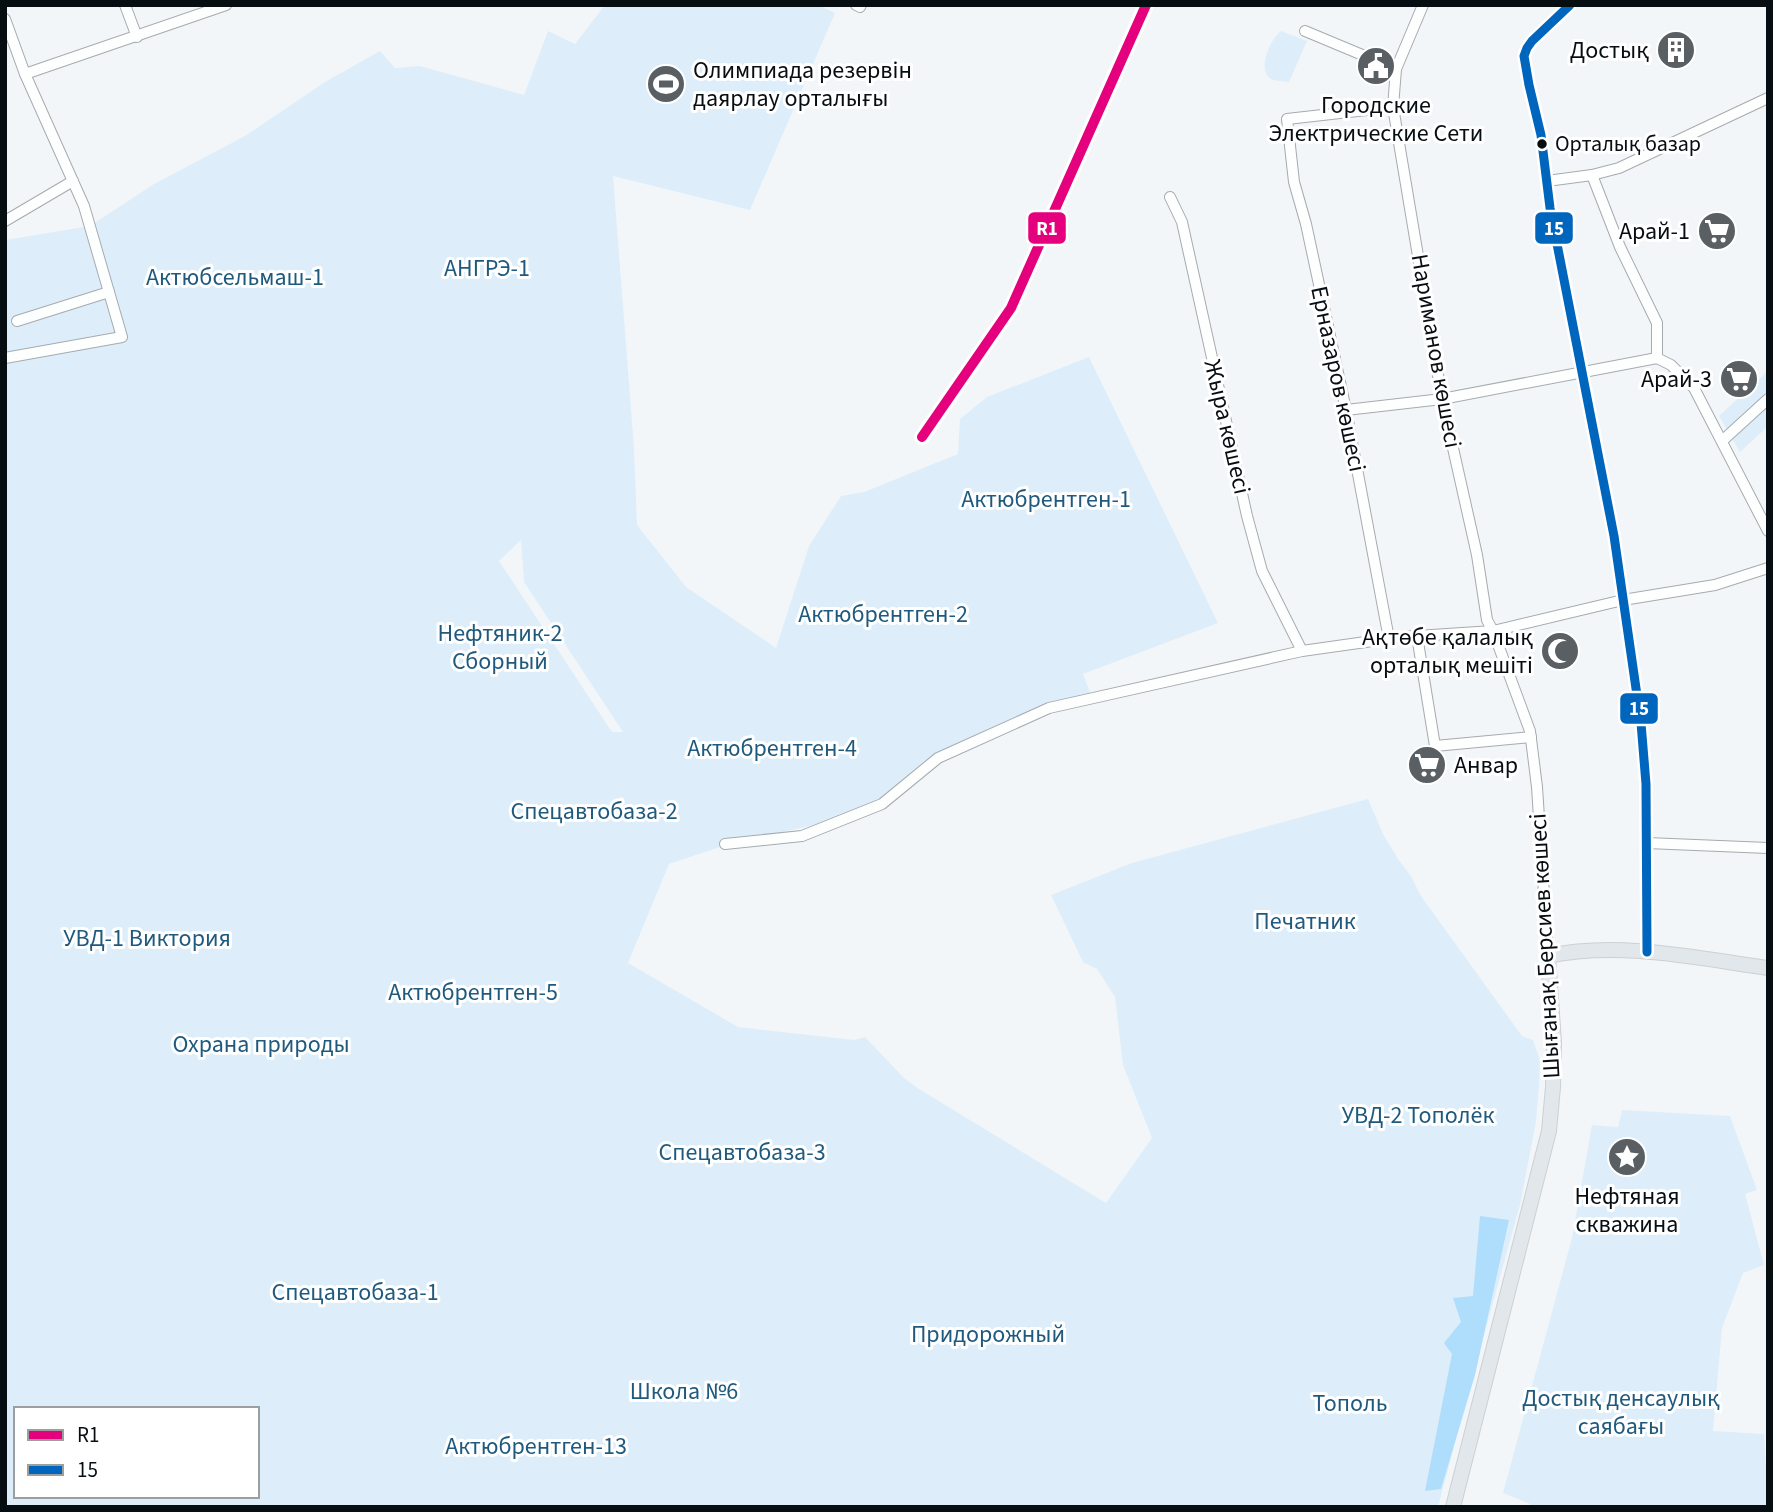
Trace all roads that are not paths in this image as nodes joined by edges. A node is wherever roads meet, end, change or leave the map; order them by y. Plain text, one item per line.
1 (125, 5) edge
2 (226, 5) edge
3 (1423, 5) edge
4 (1570, 5) edge
5 (5, 19) edge
6 (1306, 31) dead end
7 (137, 37) junction
8 (1396, 69) junction
9 (25, 74) junction
10 (1768, 98) edge
11 (1393, 107) junction
12 (1592, 175) junction
13 (72, 181) junction
14 (1547, 181) junction
15 (1170, 197) dead end
16 (5, 221) edge
17 (109, 292) junction
18 (17, 321) dead end
19 (5, 358) edge
20 (1657, 358) junction
21 (1582, 374) junction
22 (1442, 399) junction
23 (1768, 399) edge
24 (1346, 410) junction
25 (1722, 441) junction
26 (1768, 531) edge
27 (1768, 568) edge
28 (1623, 600) junction
29 (1493, 631) junction
30 (1417, 636) junction
31 (1389, 639) junction
32 (1302, 651) junction
33 (1531, 737) junction
34 (1647, 843) junction
35 (725, 844) dead end
36 (1768, 848) edge
37 (1647, 952) junction
38 (1548, 956) junction
39 (1768, 968) edge
40 (1453, 1507) edge

1 - 7 street
2 - 7 street
3 - 8 street, Нариманов көшесі
4 - 14 street
5 - 9 street
6 - 8 street
7 - 9 street
8 - 11 street, Нариманов көшесі
9 - 13 street
10 - 12 street
11 - 22 street, Нариманов көшесі
11 - 24 street, Ерназаров көшесі
12 - 14 street
12 - 20 street
13 - 16 street
13 - 17 street
14 - 21 street
15 - 32 street, Жыра көшесі
17 - 18 street
17 - 19 street
20 - 21 street
20 - 25 street
21 - 22 street
21 - 28 street
22 - 24 street
22 - 29 street, Нариманов көшесі
23 - 25 street
24 - 31 street, Ерназаров көшесі
25 - 26 street
27 - 28 street
28 - 29 street
28 - 34 street
29 - 30 street
29 - 33 street, Шығанақ Берсиев көшесі
30 - 31 street
30 - 33 street
31 - 32 street
32 - 35 street
33 - 38 street, Шығанақ Берсиев көшесі
34 - 36 street
34 - 37 street
37 - 38 main road
37 - 39 main road
38 - 40 main road, Шығанақ Берсиев көшесі

